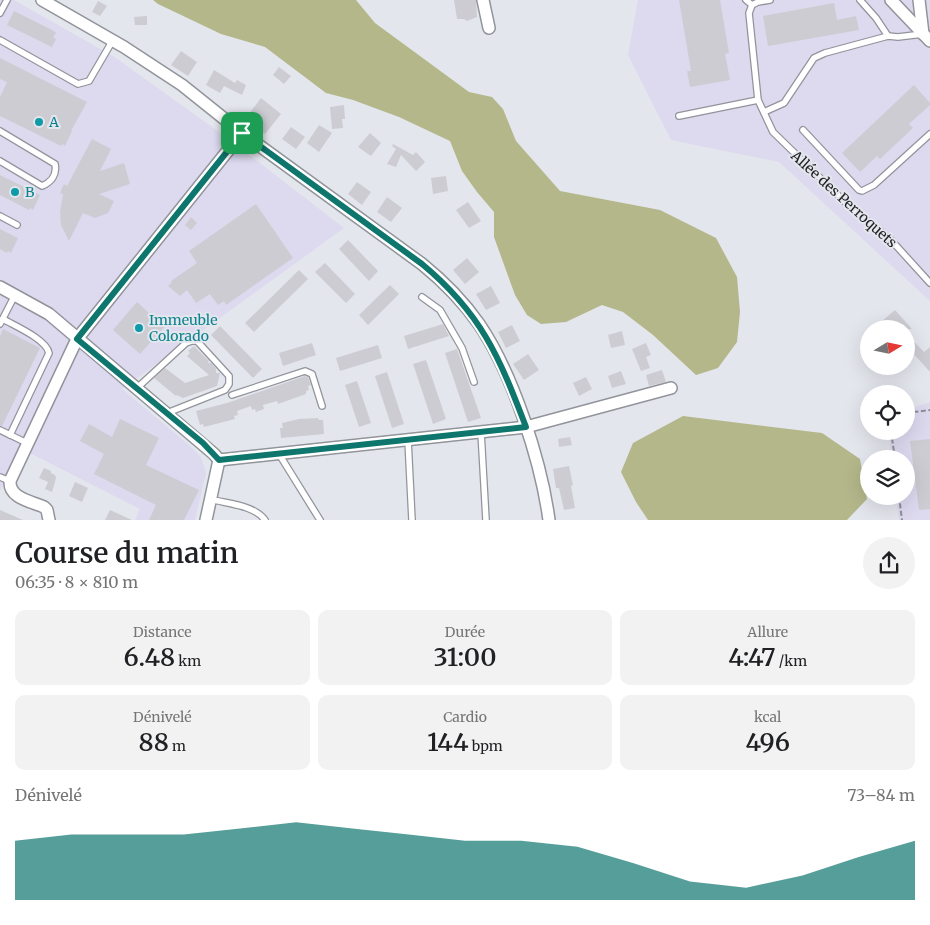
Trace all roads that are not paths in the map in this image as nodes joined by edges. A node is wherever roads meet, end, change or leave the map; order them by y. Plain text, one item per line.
1 (7, 0) edge
2 (42, 0) edge
3 (483, 0) edge
4 (746, 0) edge
5 (770, 0) edge
6 (860, 0) edge
7 (891, 0) edge
8 (918, 0) edge
9 (752, 5) junction
10 (0, 13) edge
11 (489, 28) dead end
12 (888, 36) junction
13 (928, 36) edge
14 (0, 40) edge
15 (113, 40) junction
16 (758, 100) junction
17 (764, 112) junction
18 (679, 116) dead end
19 (803, 130) dead end
20 (0, 131) edge
21 (242, 133) junction
22 (930, 134) edge
23 (0, 161) edge
24 (0, 216) edge
25 (17, 225) dead end
26 (930, 283) edge
27 (1, 289) edge
28 (15, 294) junction
29 (422, 298) dead end
30 (1, 322) edge
31 (77, 339) junction
32 (474, 382) dead end
33 (137, 388) junction
34 (671, 388) dead end
35 (232, 396) dead end
36 (322, 406) dead end
37 (167, 413) junction
38 (526, 427) junction
39 (0, 430) edge
40 (481, 432) junction
41 (10, 435) junction
42 (408, 440) junction
43 (27, 443) junction
44 (279, 454) junction
45 (219, 460) junction
46 (5, 479) edge
47 (210, 499) junction
48 (49, 520) edge
49 (206, 520) edge
50 (265, 520) edge
51 (320, 520) edge
52 (412, 520) edge
53 (486, 520) edge
54 (549, 520) edge

1 - 10 lane
2 - 15 street
3 - 11 street
4 - 9 lane
5 - 9 lane
6 - 12 lane
7 - 13 street
8 - 13 street
9 - 16 lane
12 - 13 lane
12 - 17 lane
14 - 15 lane
15 - 21 street
16 - 17 lane, Allée des Perroquets
16 - 18 lane
17 - 26 lane, Allée des Perroquets
19 - 22 lane
20 - 23 lane
21 - 31 street
21 - 38 street
24 - 25 lane
27 - 28 street
28 - 30 lane
28 - 31 street
29 - 32 lane
30 - 41 lane
31 - 33 street
31 - 43 street
33 - 37 street
33 - 37 lane
34 - 38 street
35 - 36 lane
37 - 45 street
38 - 40 street
38 - 54 street
39 - 41 lane
40 - 42 street
40 - 53 lane
41 - 43 lane
42 - 44 street
42 - 52 lane
43 - 46 street
44 - 45 street
44 - 51 lane
45 - 47 street
46 - 48 street
47 - 49 street
47 - 50 lane

